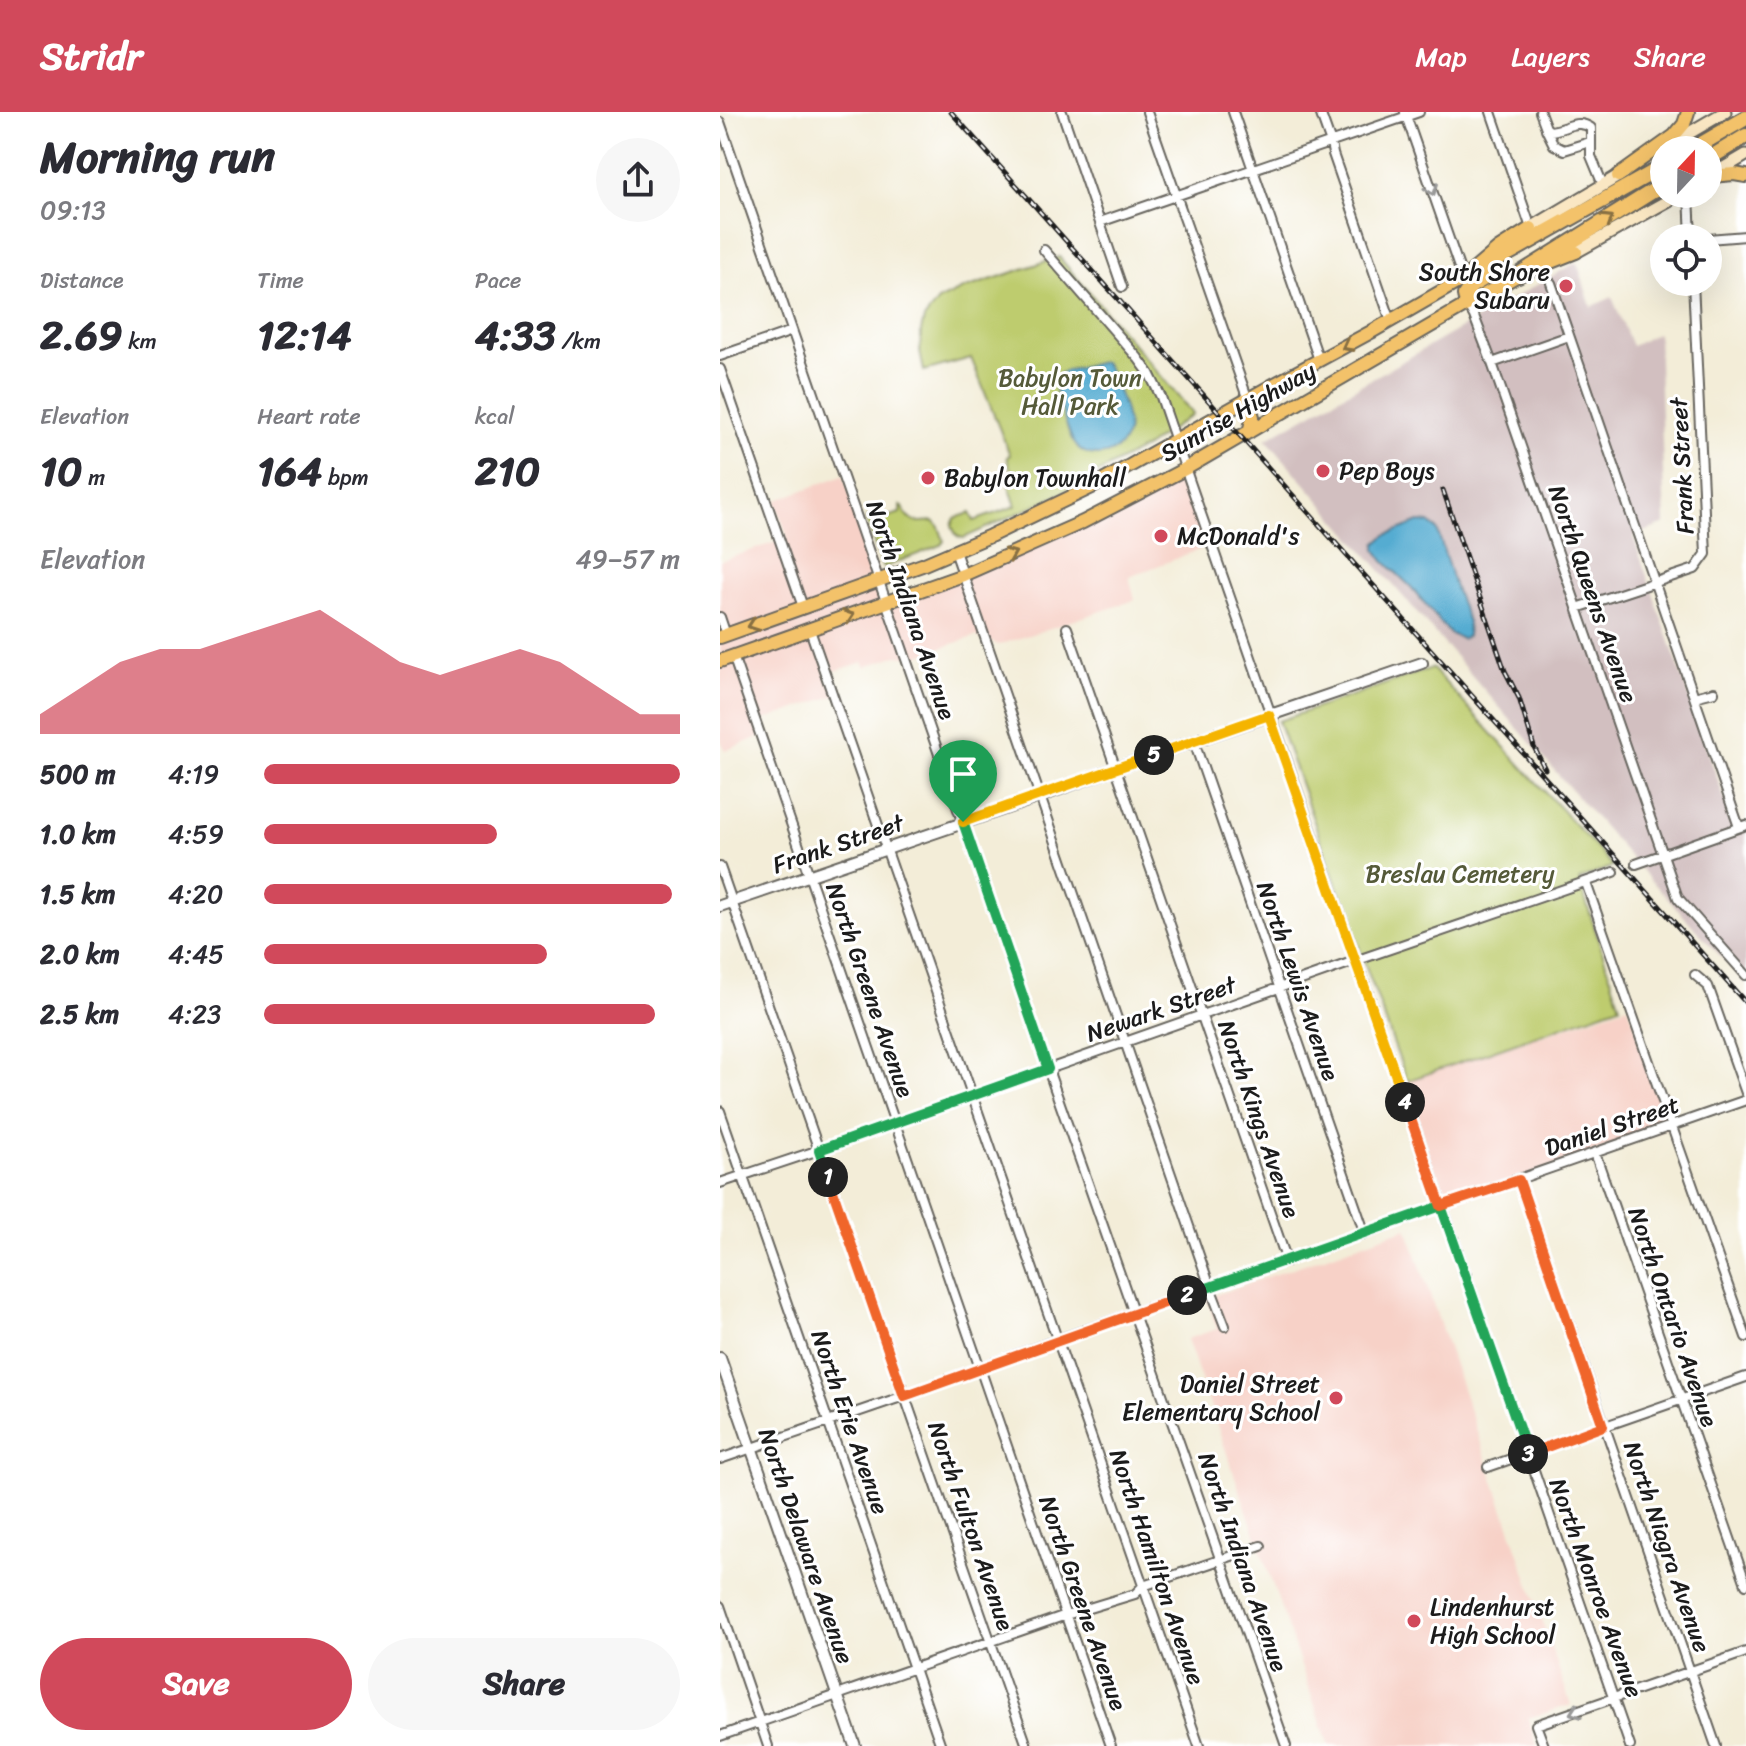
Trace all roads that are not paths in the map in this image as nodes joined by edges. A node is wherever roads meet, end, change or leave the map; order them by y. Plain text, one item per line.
1 (1062, 112) edge
2 (1147, 112) edge
3 (1233, 112) edge
4 (1320, 112) edge
5 (1419, 112) edge
6 (1491, 112) edge
7 (1540, 112) edge
8 (1688, 112) edge
9 (1725, 112) edge
10 (1406, 114) edge
11 (1746, 118) edge
12 (720, 122) edge
13 (1546, 128) junction
14 (1715, 136) edge
15 (1746, 136) edge
16 (1590, 142) junction
17 (1331, 143) junction
18 (1722, 151) edge
19 (1746, 155) edge
20 (1722, 169) edge
21 (1253, 170) junction
22 (1650, 174) edge
23 (1722, 175) edge
24 (1618, 176) junction
25 (1746, 176) edge
26 (1603, 185) junction
27 (1650, 193) edge
28 (1176, 197) junction
29 (1655, 208) edge
30 (1568, 220) junction
31 (1100, 222) junction
32 (1531, 228) junction
33 (1746, 236) edge
34 (1722, 238) edge
35 (1044, 250) dead end
36 (1576, 252) joint
37 (1518, 275) junction
38 (1463, 279) junction
39 (1551, 283) dead end
40 (1122, 287) dead end
41 (1694, 296) edge
42 (1467, 304) junction
43 (1391, 321) junction
44 (792, 331) junction
45 (1569, 336) junction
46 (720, 356) edge
47 (1319, 360) junction
48 (1492, 363) junction
49 (720, 369) edge
50 (1248, 400) junction
51 (1249, 432) junction
52 (1175, 442) junction
53 (1185, 469) junction
54 (955, 551) junction
55 (963, 575) junction
56 (880, 581) junction
57 (1654, 582) junction
58 (888, 603) junction
59 (803, 607) junction
60 (1577, 608) junction
61 (720, 617) edge
62 (1067, 628) dead end
63 (810, 630) junction
64 (723, 636) edge
65 (733, 656) junction
66 (720, 661) edge
67 (1422, 663) dead end
68 (1714, 692) dead end
69 (1694, 697) junction
70 (1269, 715) junction
71 (1194, 742) junction
72 (1116, 768) junction
73 (1039, 797) junction
74 (963, 822) junction
75 (1743, 826) edge
76 (885, 849) junction
77 (1663, 854) junction
78 (1636, 864) dead end
79 (720, 867) edge
80 (1614, 872) dead end
81 (809, 876) junction
82 (1586, 883) junction
83 (732, 902) junction
84 (720, 906) edge
85 (1355, 961) junction
86 (1695, 975) dead end
87 (1746, 975) edge
88 (1279, 989) junction
89 (1202, 1015) junction
90 (1126, 1042) junction
91 (1048, 1069) junction
92 (1746, 1093) edge
93 (972, 1095) junction
94 (1746, 1100) edge
95 (720, 1111) edge
96 (895, 1123) junction
97 (1672, 1126) junction
98 (819, 1150) junction
99 (1595, 1153) junction
100 (742, 1174) junction
101 (1519, 1180) junction
102 (720, 1183) edge
103 (1441, 1206) junction
104 (1365, 1234) junction
105 (1287, 1261) junction
106 (1210, 1287) junction
107 (1135, 1314) junction
108 (1225, 1326) dead end
109 (1746, 1337) edge
110 (1057, 1340) junction
111 (720, 1358) edge
112 (980, 1369) junction
113 (1746, 1377) edge
114 (904, 1396) junction
115 (1681, 1399) junction
116 (828, 1421) junction
117 (1603, 1426) junction
118 (751, 1448) junction
119 (1527, 1454) junction
120 (720, 1459) edge
121 (1488, 1467) dead end
122 (1261, 1546) dead end
123 (1220, 1559) junction
124 (1746, 1584) edge
125 (1143, 1586) junction
126 (720, 1606) edge
127 (1066, 1615) junction
128 (991, 1642) junction
129 (1746, 1652) edge
130 (914, 1669) junction
131 (1690, 1672) junction
132 (837, 1695) junction
133 (1614, 1698) junction
134 (760, 1722) junction
135 (720, 1736) edge
136 (768, 1746) edge
137 (855, 1746) edge
138 (941, 1746) edge
139 (1027, 1746) edge
140 (1111, 1746) edge
141 (1199, 1746) edge
142 (1286, 1746) edge
143 (1544, 1746) edge
144 (1630, 1746) edge
145 (1716, 1746) edge

1 - 31 street
2 - 28 street
3 - 21 street
4 - 17 street
5 - 10 street
6 - 32 street
7 - 13 street
8 - 24 main road
9 - 24 main road
10 - 17 street
10 -> 38 street
11 - 14 highway
12 - 44 street, North Indiana Avenue
13 - 16 street
13 - 16 street
15 - 18 highway
16 - 26 street
17 - 21 street
17 - 43 street
19 - 20 main road
21 - 28 street
21 - 47 street
22 - 30 highway, Sunrise Highway
23 - 25 main road
24 - 26 main road
26 - 32 main road
37 -> 27 highway, Sunrise Highway
28 - 31 street
28 - 50 street
29 - 36 main road
30 - 38 highway, Sunrise Highway
30 - 42 highway
31 - 40 street
32 - 38 main road
33 - 34 street
35 - 52 street, North Monroe Avenue
36 - 37 main road
37 - 42 main road, Sunrise Highway
38 - 43 main road, Sunrise Highway
39 - 45 street
41 - 57 street, Frank Street
42 - 48 street, North Queens Avenue
42 - 51 main road, Sunrise Highway
43 -> 47 main road, Sunrise Highway
44 - 46 street
44 - 56 street, North Indiana Avenue
45 - 48 street
45 - 57 street
47 - 50 main road, Sunrise Highway
48 - 60 street, North Queens Avenue
49 - 59 street
50 - 51 main road
50 - 52 main road, Sunrise Highway
51 - 53 main road, Sunrise Highway
52 - 53 street, North Monroe Avenue
52 - 54 main road, Sunrise Highway
55 -> 53 main road, Sunrise Highway
53 - 70 street, North Monroe Avenue
54 - 55 street
54 - 56 main road, Sunrise Highway
55 - 58 main road, Sunrise Highway
55 - 73 street
56 - 58 street, North Indiana Avenue
56 - 59 main road, Sunrise Highway
57 - 60 street, Frank Street
57 - 69 street
63 -> 58 main road, Sunrise Highway
58 - 74 street, North Indiana Avenue
59 -> 64 main road, Sunrise Highway
60 - 77 street, North Queens Avenue
61 - 64 street
62 - 72 street, North Kings Avenue
63 - 65 main road, Sunrise Highway
63 - 76 street, North Hamilton Avenue
65 - 66 main road, Sunrise Highway
65 - 81 street, North Greene Avenue
67 - 70 street, Frank Street
68 - 69 street
69 - 75 street
70 - 71 street, Frank Street
70 - 85 street, North Monroe Avenue
71 - 72 street, Frank Street
71 - 88 street, North Lewis Avenue
72 - 73 street, Frank Street
72 - 89 street, North Kings Avenue
73 - 74 street, Frank Street
73 - 90 street
74 - 76 street, Frank Street
74 - 91 street, North Indiana Avenue
75 - 77 street
76 - 81 street, Frank Street
76 - 93 street, North Hamilton Avenue
77 - 78 street
77 - 87 street, North Queens Avenue
79 - 83 street, North Fulton Avenue
80 - 82 street, Newark Street
81 - 83 street, Frank Street
81 - 96 street, North Greene Avenue
82 - 85 street, Newark Street
82 - 97 street
83 - 84 street, Frank Street
83 - 98 street, North Fulton Avenue
85 - 88 street, Newark Street
85 - 103 street, North Monroe Avenue
86 - 92 street
88 - 89 street, Newark Street
88 - 104 street, North Lewis Avenue
89 - 90 street, Newark Street
89 - 105 street, North Kings Avenue
90 - 91 street, Newark Street
90 - 106 street
91 - 93 street, Newark Street
91 - 107 street, North Indiana Avenue
93 - 96 street, Newark Street
93 - 110 street, North Hamilton Avenue
94 - 97 street, Daniel Street
95 - 100 street, North Erie Avenue
96 - 98 street, Newark Street
96 - 112 street, North Greene Avenue
97 - 99 street, Daniel Street
97 - 109 street
98 - 100 street, Newark Street
98 - 114 street, North Fulton Avenue
99 - 101 street, Daniel Street
99 - 115 street, North Ontario Avenue
100 - 102 street, Newark Street
100 - 116 street, North Erie Avenue
101 - 103 street, Daniel Street
101 - 117 street, North Niagra Avenue
103 - 104 street, Daniel Street
103 - 119 street, North Monroe Avenue
104 - 105 street, Daniel Street
105 - 106 street, Daniel Street
106 - 107 street, Daniel Street
106 - 108 street
107 - 110 street, Daniel Street
107 - 123 street, North Indiana Avenue
110 - 112 street, Daniel Street
110 - 125 street, North Hamilton Avenue
111 - 118 street, North Delaware Avenue
112 - 114 street, Daniel Street
112 - 127 street, North Greene Avenue
113 - 115 street
114 - 116 street, Daniel Street
114 - 128 street, North Fulton Avenue
115 - 117 street
115 - 124 street, North Ontario Avenue
116 - 118 street, Daniel Street
116 - 130 street, North Erie Avenue
117 - 119 street
117 - 131 street, North Niagra Avenue
118 - 120 street, Daniel Street
118 - 132 street, North Delaware Avenue
119 - 121 street
119 - 133 street, North Monroe Avenue
122 - 123 street
123 - 125 street
123 - 142 street, North Indiana Avenue
125 - 127 street
125 - 141 street, North Hamilton Avenue
126 - 134 street
127 - 128 street
127 - 140 street, North Greene Avenue
128 - 130 street
128 - 139 street, North Fulton Avenue
129 - 131 street
130 - 132 street
130 - 138 street, North Erie Avenue
131 - 133 street
131 - 145 street, North Niagra Avenue
132 - 134 street
132 - 137 street, North Delaware Avenue
133 -> 143 street
133 - 144 street, North Monroe Avenue
134 - 135 street
134 - 136 street

